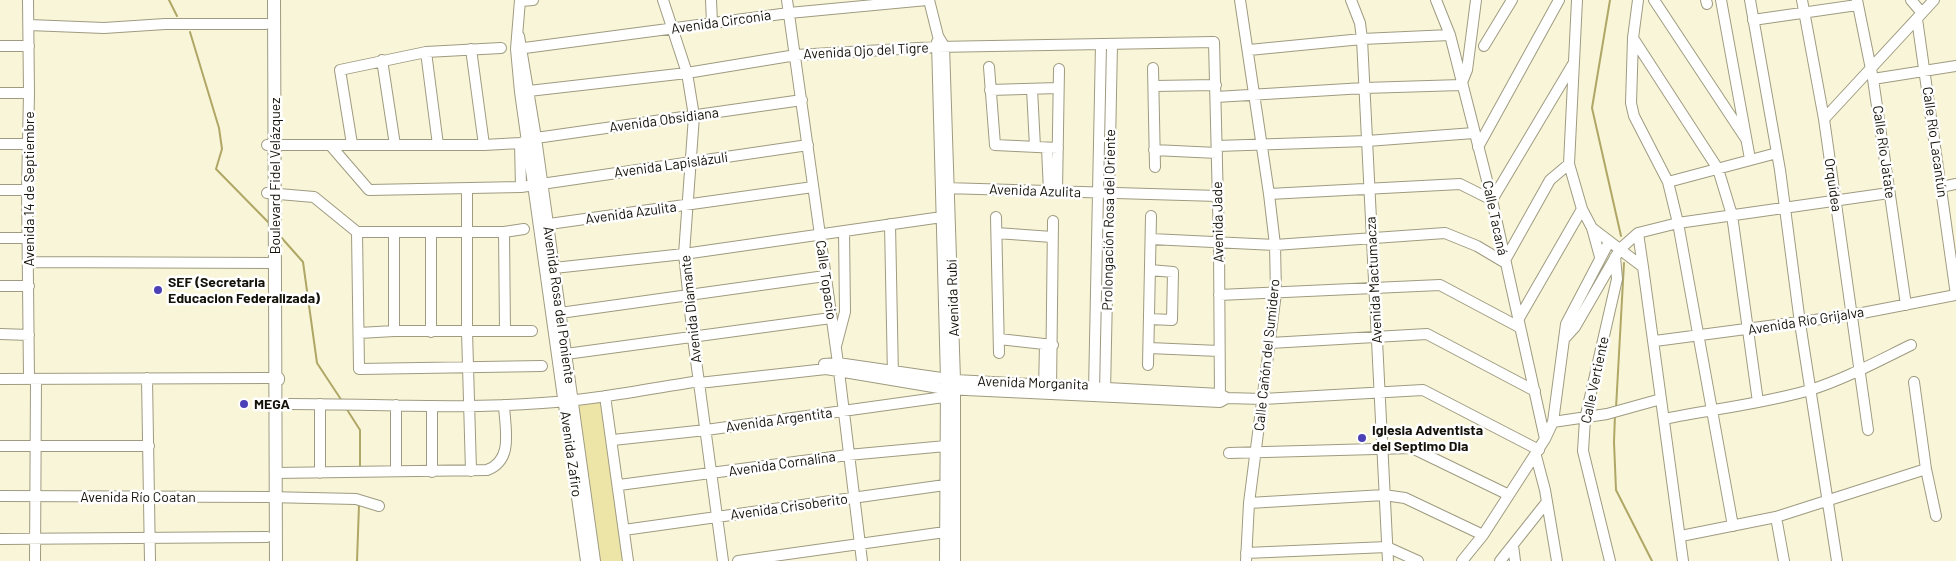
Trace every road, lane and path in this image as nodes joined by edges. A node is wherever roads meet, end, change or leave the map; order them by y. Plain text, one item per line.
1 (28, 0) edge
2 (266, 0) edge
3 (274, 0) edge
4 (533, 0) edge
5 (663, 0) edge
6 (711, 0) edge
7 (787, 0) edge
8 (928, 0) edge
9 (1240, 0) edge
10 (1351, 0) edge
11 (1436, 0) edge
12 (1476, 0) edge
13 (1512, 0) edge
14 (1559, 0) edge
15 (1577, 0) edge
16 (1638, 0) edge
17 (1654, 0) edge
18 (1721, 0) edge
19 (1750, 0) edge
20 (1802, 0) edge
21 (1911, 0) edge
22 (1934, 0) edge
23 (520, 1) edge
24 (879, 3) edge
25 (1857, 3) edge
26 (835, 4) edge
27 (1804, 12) junction
28 (790, 13) junction
29 (1919, 16) junction
30 (1753, 20) junction
31 (712, 23) junction
32 (266, 24) junction
33 (28, 25) junction
34 (672, 29) junction
35 (1450, 35) junction
36 (1633, 38) junction
37 (1362, 39) junction
38 (1214, 42) joint
39 (1101, 44) junction
40 (1112, 44) junction
41 (0, 46) edge
42 (29, 46) junction
43 (1484, 46) dead end
44 (940, 47) junction
45 (502, 48) dead end
46 (471, 49) junction
47 (519, 49) junction
48 (1249, 50) junction
49 (426, 52) junction
50 (796, 54) junction
51 (382, 60) junction
52 (1575, 61) junction
53 (1956, 66) edge
54 (989, 68) dead end
55 (1153, 68) dead end
56 (1059, 69) dead end
57 (1925, 71) junction
58 (686, 74) junction
59 (1872, 75) junction
60 (1216, 85) junction
61 (1154, 86) junction
62 (1461, 86) junction
63 (1032, 88) junction
64 (1058, 88) junction
65 (1364, 88) junction
66 (990, 90) junction
67 (524, 92) junction
68 (0, 93) edge
69 (29, 93) junction
70 (1256, 95) junction
71 (1216, 97) junction
72 (802, 100) junction
73 (694, 116) junction
74 (1824, 119) junction
75 (1474, 133) junction
76 (1746, 139) junction
77 (528, 140) junction
78 (1367, 141) junction
79 (0, 144) edge
80 (28, 144) junction
81 (352, 144) junction
82 (1262, 144) junction
83 (271, 145) junction
84 (395, 145) junction
85 (438, 145) junction
86 (808, 145) junction
87 (331, 146) junction
88 (484, 146) junction
89 (1035, 147) junction
90 (1478, 147) junction
91 (1052, 148) junction
92 (1217, 149) junction
93 (1154, 150) junction
94 (1777, 153) junction
95 (1750, 159) junction
96 (692, 162) junction
97 (1568, 164) junction
98 (1155, 167) dead end
99 (1718, 169) junction
100 (1668, 182) junction
101 (537, 184) junction
102 (1956, 184) edge
103 (521, 187) junction
104 (813, 187) junction
105 (1370, 187) junction
106 (1941, 187) junction
107 (945, 188) junction
108 (467, 189) junction
109 (0, 190) edge
110 (27, 190) junction
111 (1053, 192) junction
112 (1890, 193) junction
113 (1104, 194) junction
114 (1270, 194) junction
115 (1218, 196) junction
116 (271, 198) junction
117 (1836, 199) junction
118 (1492, 200) junction
119 (688, 205) junction
120 (1582, 208) junction
121 (1784, 208) junction
122 (1151, 216) dead end
123 (1732, 216) junction
124 (996, 217) dead end
125 (942, 218) junction
126 (1053, 221) dead end
127 (1678, 223) junction
128 (890, 224) junction
129 (543, 225) junction
130 (1592, 228) junction
131 (524, 229) dead end
132 (844, 231) junction
133 (357, 232) junction
134 (394, 232) junction
135 (431, 232) junction
136 (468, 232) junction
137 (504, 232) junction
138 (997, 233) junction
139 (1638, 233) junction
140 (819, 234) junction
141 (1052, 237) junction
142 (0, 238) edge
143 (29, 238) junction
144 (1372, 238) junction
145 (1151, 240) junction
146 (1609, 242) junction
147 (1219, 244) junction
148 (1275, 245) junction
149 (1617, 253) junction
150 (684, 254) junction
151 (1600, 257) junction
152 (29, 262) junction
153 (1504, 262) junction
154 (271, 263) junction
155 (1643, 267) junction
156 (554, 268) junction
157 (1150, 270) junction
158 (825, 276) junction
159 (0, 286) edge
160 (29, 286) junction
161 (1374, 288) junction
162 (948, 293) junction
163 (1219, 294) junction
164 (1276, 294) junction
165 (1956, 295) edge
166 (688, 297) junction
167 (1906, 305) junction
168 (560, 313) junction
169 (1852, 315) junction
170 (831, 318) junction
171 (1149, 319) junction
172 (1800, 322) junction
173 (1519, 323) junction
174 (394, 331) junction
175 (468, 331) junction
176 (505, 331) junction
177 (532, 331) dead end
178 (1747, 331) junction
179 (431, 332) junction
180 (359, 333) junction
181 (0, 334) edge
182 (29, 334) junction
183 (1376, 336) junction
184 (1566, 336) junction
185 (1697, 336) junction
186 (693, 338) junction
187 (999, 339) junction
188 (1655, 341) junction
189 (1270, 343) junction
190 (1049, 344) junction
191 (1911, 345) dead end
192 (836, 347) junction
193 (1149, 348) junction
194 (1219, 351) junction
195 (999, 353) dead end
196 (566, 354) junction
197 (1148, 365) dead end
198 (469, 366) junction
199 (542, 366) dead end
200 (839, 367) junction
201 (1859, 371) junction
202 (893, 376) junction
203 (147, 378) junction
204 (271, 378) junction
205 (0, 379) edge
206 (33, 379) junction
207 (697, 381) junction
208 (1914, 382) dead end
209 (950, 388) junction
210 (1047, 389) junction
211 (1811, 390) junction
212 (1100, 391) junction
213 (1535, 391) junction
214 (1379, 392) junction
215 (605, 396) junction
216 (1222, 398) junction
217 (1263, 399) junction
218 (1661, 399) junction
219 (568, 401) junction
220 (1758, 402) junction
221 (278, 404) junction
222 (320, 404) junction
223 (396, 405) junction
224 (504, 405) junction
225 (432, 406) junction
226 (470, 406) junction
227 (1710, 409) junction
228 (843, 410) junction
229 (1585, 419) junction
230 (1664, 419) junction
231 (1553, 422) junction
232 (706, 430) junction
233 (1868, 430) dead end
234 (1545, 439) junction
235 (613, 440) junction
236 (0, 446) edge
237 (36, 446) junction
238 (149, 446) junction
239 (946, 446) junction
240 (1381, 448) junction
241 (1229, 453) dead end
242 (1257, 453) junction
243 (1538, 453) junction
244 (848, 455) junction
245 (577, 464) junction
246 (1926, 469) junction
247 (396, 471) junction
248 (471, 471) junction
249 (432, 472) junction
250 (278, 473) junction
251 (320, 473) junction
252 (712, 473) junction
253 (950, 484) junction
254 (619, 485) junction
255 (1384, 495) junction
256 (1509, 495) junction
257 (0, 496) edge
258 (35, 496) junction
259 (150, 497) junction
260 (853, 497) junction
261 (274, 498) junction
262 (1828, 502) junction
263 (1249, 503) junction
264 (1546, 503) junction
265 (379, 506) dead end
266 (1936, 516) dead end
267 (717, 517) junction
268 (1776, 517) junction
269 (1732, 526) junction
270 (624, 530) junction
271 (945, 532) junction
272 (1483, 535) junction
273 (1681, 536) junction
274 (267, 537) junction
275 (0, 538) edge
276 (34, 538) junction
277 (150, 538) junction
278 (860, 543) junction
279 (1513, 545) junction
280 (1387, 547) junction
281 (1246, 557) edge
282 (35, 561) edge
283 (150, 561) edge
284 (268, 561) edge
285 (276, 561) edge
286 (586, 561) edge
287 (595, 561) edge
288 (628, 561) edge
289 (723, 561) edge
290 (738, 561) edge
291 (862, 561) edge
292 (945, 561) edge
293 (954, 561) edge
294 (1388, 561) edge
295 (1418, 561) edge
296 (1462, 561) edge
297 (1500, 561) edge
298 (1515, 561) edge
299 (1557, 561) edge
300 (1610, 561) edge
301 (1683, 561) edge
302 (1784, 561) edge
303 (1837, 561) edge

1 - 33 street, Avenida 14 de Septiembre
2 - 32 main road, Boulevard Fidel Velázquez
3 - 83 main road, Boulevard Fidel Velázquez
4 - 23 street
5 - 34 street, Avenida Diamante
6 - 31 street
7 - 28 street, Calle Topacio
8 - 24 street, Avenida Circonia
8 - 44 street, Avenida Rubí
9 - 48 street, Calle Cañón del Sumidero
10 - 37 street, Avenida Mactumacza
11 - 35 street, Calle Tacaná
12 - 62 street
13 - 43 street
14 - 90 street
15 - 52 street
16 - 36 street
17 - 76 street
18 - 76 street
19 - 30 street
20 - 27 street, Orquídea
21 - 29 street
22 - 29 street
23 - 47 street, Avenida Zafiro
24 - 26 street, Avenida Circonia
25 - 27 street
25 - 59 street, Calle Río Jatate
26 - 28 street, Avenida Circonia
27 - 30 street
27 - 74 street, Orquídea
28 - 31 street, Avenida Circonia
28 - 50 street, Calle Topacio
29 - 57 street, Calle Río Lacantún
29 - 59 street
30 - 94 street
31 - 34 street, Avenida Circonia
32 - 33 street
32 - 83 main road, Boulevard Fidel Velázquez
33 - 42 street, Avenida 14 de Septiembre
34 - 47 street, Avenida Circonia
34 - 58 street, Avenida Diamante
35 - 37 street
35 - 62 street, Calle Tacaná
36 - 99 street
36 - 100 street
37 - 48 street
37 - 65 street, Avenida Mactumacza
38 - 40 street, Avenida Ojo del Tigre
38 - 60 street, Avenida Jade
39 - 40 street, Avenida Ojo del Tigre
39 - 44 street, Avenida Ojo del Tigre
39 - 113 street, Prolongación Rosa del Oriente
40 - 113 street, Prolongación Rosa del Oriente
41 - 42 street
42 - 69 street, Avenida 14 de Septiembre
44 - 50 street, Avenida Ojo del Tigre
44 - 107 street, Avenida Rubí
45 - 46 street
46 - 49 street
46 - 88 street
47 - 67 street, Avenida Zafiro
48 - 70 street, Calle Cañón del Sumidero
49 - 51 street
49 - 85 street
50 - 58 street, Avenida Ojo del Tigre
50 - 72 street, Calle Topacio
51 - 81 street
51 - 84 street
52 - 97 street
52 - 118 street
53 - 57 street
54 - 66 street
55 - 61 street
56 - 64 street
57 - 59 street
57 - 106 street, Calle Río Lacantún
58 - 67 street, Avenida Ojo del Tigre
58 - 73 street, Avenida Diamante
59 - 74 street
59 - 112 street, Calle Río Jatate
60 - 61 street
60 - 71 street, Avenida Jade
61 - 93 street
62 - 65 street
62 - 75 street, Calle Tacaná
63 - 64 street
63 - 66 street
63 - 89 street
64 - 91 street
65 - 70 street
65 - 78 street, Avenida Mactumacza
66 - 89 street
67 - 77 street, Avenida Zafiro
68 - 69 street
69 - 80 street, Avenida 14 de Septiembre
70 - 71 street
70 - 82 street, Calle Cañón del Sumidero
71 - 92 street, Avenida Jade
72 - 73 street, Avenida Obsidiana
72 - 86 street, Calle Topacio
73 - 77 street, Avenida Obsidiana
73 - 96 street, Avenida Diamante
74 - 117 street, Orquídea
75 - 78 street
75 - 90 street, Calle Tacaná
76 - 95 street
77 - 88 street, Avenida Obsidiana
77 - 101 street, Avenida Zafiro
77 - 103 street
78 - 82 street
78 - 105 street, Avenida Mactumacza
79 - 80 street
80 - 110 street, Avenida 14 de Septiembre
81 - 84 street, Avenida Obsidiana
81 - 87 street, Avenida Obsidiana
82 - 92 street
82 - 114 street, Calle Cañón del Sumidero
83 - 87 street, Avenida Obsidiana
83 - 116 main road, Boulevard Fidel Velázquez
84 - 85 street, Avenida Obsidiana
85 - 88 street, Avenida Obsidiana
86 - 96 street, Avenida Lapislázuli
86 - 104 street, Calle Topacio
87 - 108 street, Avenida Lapislázuli
89 - 91 street
90 - 118 street, Calle Tacaná
91 - 111 street
92 - 93 street
92 - 115 street, Avenida Jade
93 - 98 street
94 - 95 street
94 - 121 street
95 - 99 street
96 - 101 street, Avenida Lapislázuli
96 - 119 street, Avenida Diamante
97 - 120 street
97 - 153 street
99 - 100 street
99 - 123 street
100 - 127 street
101 - 103 street, Avenida Lapislázuli
101 - 129 street, Avenida Zafiro
102 - 106 street
103 - 108 street, Avenida Lapislázuli
104 - 119 street, Avenida Azulita
104 - 140 street, Calle Topacio
105 - 114 street
105 - 118 street
105 - 144 street, Avenida Mactumacza
106 - 165 street, Calle Río Lacantún
107 - 111 street, Avenida Azulita
107 - 125 street, Avenida Rubí
107 - 162 street, Avenida Rubí
108 - 136 street
109 - 110 street
110 - 143 street, Avenida 14 de Septiembre
111 - 113 street, Avenida Azulita
112 - 117 street
112 - 167 street, Calle Río Jatate
113 - 115 street, Avenida Azulita
113 - 212 street, Prolongación Rosa del Oriente
114 - 148 street, Calle Cañón del Sumidero
115 - 147 street, Avenida Jade
116 - 133 street
116 - 154 main road, Boulevard Fidel Velázquez
117 - 121 street
117 - 169 street, Orquídea
118 - 153 street, Calle Tacaná
119 - 129 street, Avenida Azulita
119 - 150 street, Avenida Diamante
120 - 130 street
120 - 173 street
121 - 123 street
121 - 172 street
122 - 145 street
123 - 127 street
123 - 178 street
124 - 138 street
125 - 128 street
125 - 162 street, Avenida Rubí
126 - 141 street
127 - 139 street
127 - 185 street
128 - 132 street
128 - 202 street
129 - 156 street, Avenida Rosa del Poniente
129 - 219 street, Avenida Zafiro
130 - 146 street
130 - 151 street
131 - 137 street
132 - 140 street
132 - 192 street
133 - 134 street
133 - 180 street
134 - 135 street
134 - 174 street
135 - 136 street
135 - 179 street
136 - 137 street
136 - 175 street
137 - 176 street
138 - 141 street
138 - 187 street
139 - 149 street
139 - 155 street
140 - 150 street
140 - 158 street, Calle Topacio
141 - 190 street
142 - 143 street
143 - 152 street, Avenida 14 de Septiembre
144 - 148 street
144 - 153 street
144 - 161 street, Avenida Mactumacza
145 - 147 street
145 - 157 street
146 - 149 street
146 - 151 street
147 - 148 street
147 - 163 street, Avenida Jade
148 - 164 street, Calle Cañón del Sumidero
149 - 155 street
149 - 184 street
149 - 229 street, Calle Vertiente
150 - 156 street
150 - 166 street, Avenida Diamante
151 - 184 street
152 - 154 street
152 - 160 street, Avenida 14 de Septiembre
153 - 173 street, Calle Tacaná
154 - 204 main road, Boulevard Fidel Velázquez
155 - 188 street
156 - 168 street, Avenida Rosa del Poniente
157 - 171 street
157 - 171 street
158 - 166 street
158 - 170 street, Calle Topacio
159 - 160 street
160 - 182 street, Avenida 14 de Septiembre
161 - 164 street
161 - 173 street
161 - 183 street, Avenida Mactumacza
162 - 209 street, Avenida Rubí
163 - 164 street
163 - 194 street, Avenida Jade
164 - 189 street, Calle Cañón del Sumidero
165 - 167 street, Avenida Río Grijalva
166 - 168 street
166 - 186 street, Avenida Diamante
167 - 169 street, Avenida Río Grijalva
168 - 196 street, Avenida Rosa del Poniente
169 - 172 street, Avenida Río Grijalva
169 - 201 street, Orquídea
170 - 186 street
170 - 192 street, Calle Topacio
171 - 193 street
172 - 178 street, Avenida Río Grijalva
172 - 211 street
173 - 213 street, Calle Tacaná
174 - 179 street
174 - 180 street
175 - 176 street
175 - 179 street
175 - 198 street
176 - 177 street
178 - 185 street, Avenida Río Grijalva
178 - 220 street
180 - 198 street
181 - 182 street
182 - 206 street, Avenida 14 de Septiembre
183 - 189 street
183 - 213 street
183 - 214 street, Avenida Mactumacza
184 - 231 street
185 - 188 street, Avenida Río Grijalva
185 - 227 street
186 - 196 street
186 - 207 street, Avenida Diamante
187 - 190 street
187 - 195 street
188 - 218 street
189 - 217 street, Calle Cañón del Sumidero
190 - 210 street
191 - 201 street
192 - 200 street, Calle Topacio
193 - 194 street
193 - 197 street
194 - 216 street, Avenida Jade
196 - 219 street, Avenida Rosa del Poniente
198 - 199 street
198 - 226 street
200 - 202 street, Avenida Morganita
200 - 207 street, Avenida Morganita
200 - 228 street, Calle Topacio
201 - 211 street
201 - 233 street, Orquídea
202 - 209 street, Avenida Morganita
203 - 204 street
203 - 206 street
203 - 238 street
204 - 221 main road, Boulevard Fidel Velázquez
204 - 261 main road, Boulevard Fidel Velázquez
205 - 206 street
206 - 237 street, Avenida 14 de Septiembre
207 - 215 street, Avenida Morganita
207 - 232 street, Avenida Diamante
208 - 246 street
209 - 210 street, Avenida Morganita
209 - 228 street, Avenida Argentita
209 - 239 street, Avenida Rubí
209 - 253 street, Avenida Rubí
210 - 212 street, Avenida Morganita
211 - 220 street
211 - 262 street
212 - 216 street, Avenida Morganita
213 - 234 street, Calle Tacaná
214 - 217 street, Avenida Morganita
214 - 240 street, Avenida Mactumacza
214 - 243 street, Avenida Morganita
215 - 219 street, Avenida Morganita
215 - 235 street
216 - 217 street, Avenida Morganita
217 - 242 street, Calle Cañón del Sumidero
218 - 229 street
218 - 230 street
219 - 224 street, Avenida Morganita
219 - 245 street, Avenida Zafiro
220 - 227 street
221 - 222 street, Avenida Morganita
221 - 250 main road, Boulevard Fidel Velázquez
222 - 223 street, Avenida Morganita
222 - 251 street
223 - 225 street, Avenida Morganita
223 - 247 street
224 - 226 street, Avenida Morganita
224 - 248 street
225 - 226 street, Avenida Morganita
225 - 249 street
226 - 248 street
227 - 230 street
227 - 269 street
228 - 232 street, Avenida Argentita
228 - 244 street, Calle Topacio
229 - 231 street
229 - 300 street, Calle Vertiente
230 - 273 street
231 - 234 street
232 - 235 street, Avenida Argentita
232 - 252 street, Avenida Diamante
234 - 243 street
235 - 254 street
236 - 237 street
237 - 238 street
237 - 258 street, Avenida 14 de Septiembre
238 - 259 street
239 - 244 street, Avenida Cornalina
239 - 253 street, Avenida Rubí
240 - 242 street
240 - 255 street, Avenida Mactumacza
240 - 256 street
241 - 242 street
242 - 263 street, Calle Cañón del Sumidero
243 - 256 street
243 - 264 street
244 - 252 street, Avenida Cornalina
244 - 260 street, Calle Topacio
245 - 286 street, Avenida Zafiro
245 - 287 street
246 - 262 street
246 - 266 street
247 - 249 street
247 - 251 street
248 - 249 street
250 - 251 street
250 - 261 main road, Boulevard Fidel Velázquez
252 - 254 street, Avenida Cornalina
252 - 267 street, Avenida Diamante
253 - 260 street, Avenida Crisoberito
253 - 271 street, Avenida Rubí
253 - 293 street, Avenida Rubí
254 - 270 street
255 - 263 street
255 - 272 street
255 - 280 street, Avenida Mactumacza
256 - 272 street
257 - 258 street, Avenida Río Coatan
258 - 259 street, Avenida Río Coatan
258 - 276 street, Avenida 14 de Septiembre
259 - 261 street, Avenida Río Coatan
259 - 277 street
260 - 267 street, Avenida Crisoberito
260 - 278 street, Calle Topacio
261 - 265 street, Avenida Río Coatan
261 - 274 main road, Boulevard Fidel Velázquez
261 - 285 main road, Boulevard Fidel Velázquez
262 - 268 street
262 - 303 street
263 - 281 street, Calle Cañón del Sumidero
264 - 279 street
264 - 299 street
267 - 270 street, Avenida Crisoberito
267 - 289 street, Avenida Diamante
268 - 269 street
268 - 302 street
269 - 273 street
270 - 288 street
271 - 278 street
271 - 292 street, Avenida Rubí
272 - 296 street
273 - 301 street
274 - 277 street
274 - 284 main road, Boulevard Fidel Velázquez
275 - 276 street
276 - 277 street
276 - 282 street, Avenida 14 de Septiembre
277 - 283 street
278 - 290 street
278 - 291 street, Calle Topacio
279 - 297 street
279 - 298 street
280 - 281 street
280 - 294 street, Avenida Mactumacza
280 - 295 street

